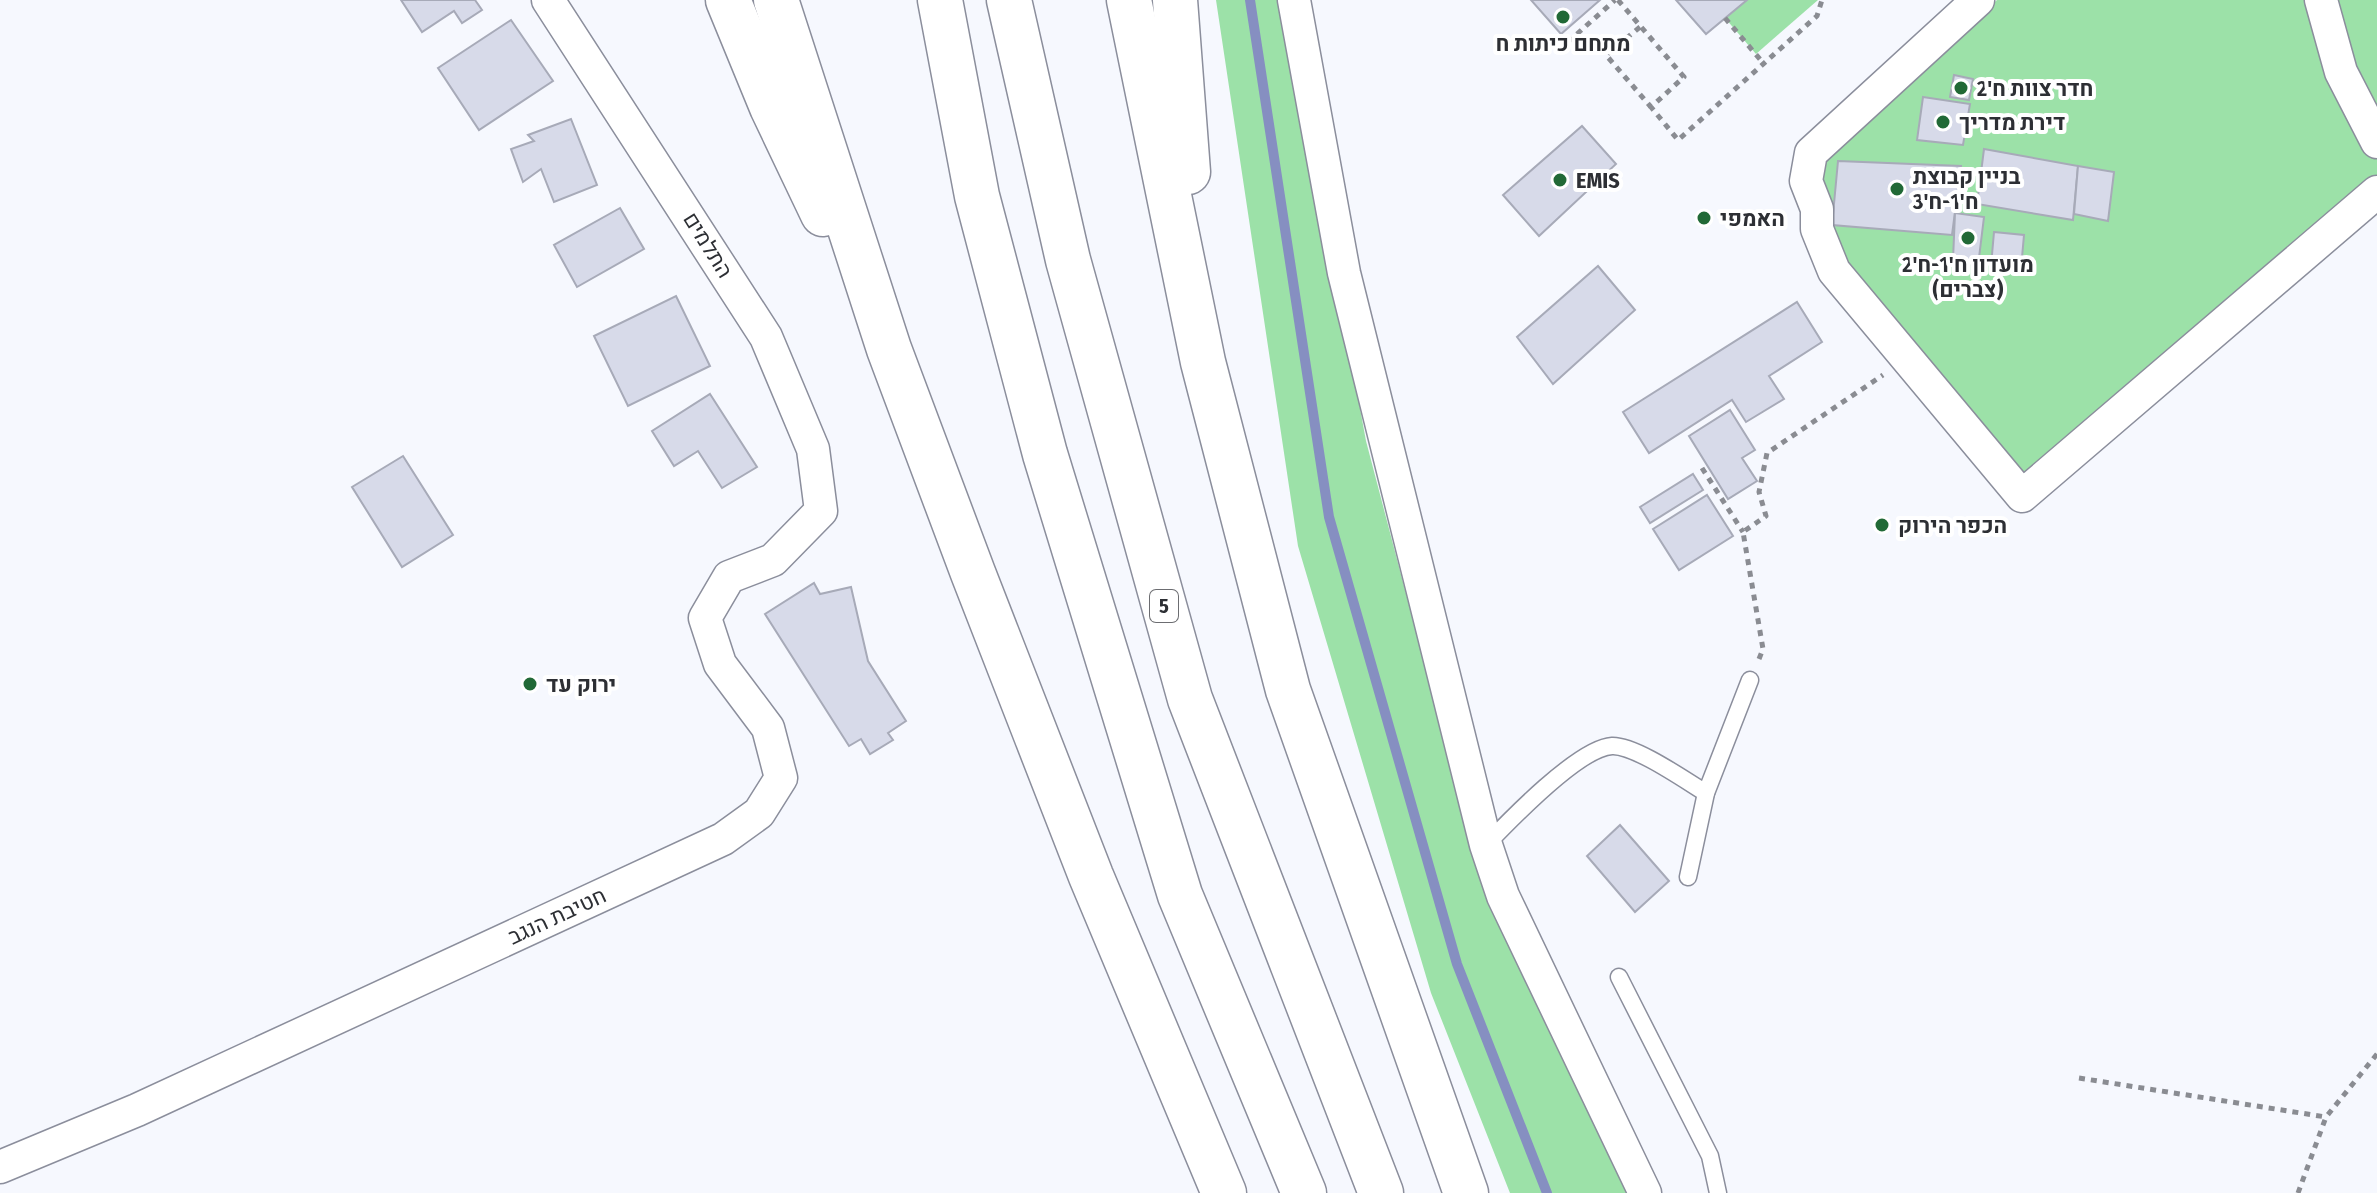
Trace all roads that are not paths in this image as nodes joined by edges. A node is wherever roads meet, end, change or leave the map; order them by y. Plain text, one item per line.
1 (548, 0) edge
2 (728, 0) edge
3 (776, 0) edge
4 (940, 0) edge
5 (1009, 0) edge
6 (1129, 0) edge
7 (1175, 0) edge
8 (1294, 0) edge
9 (1978, 0) edge
10 (2321, 0) edge
11 (2377, 142) edge
12 (2377, 192) edge
13 (889, 349) junction
14 (1203, 362) junction
15 (821, 511) joint
16 (1750, 680) road end
17 (1706, 793) junction
18 (1486, 845) junction
19 (1688, 877) dead end
20 (1619, 977) dead end
21 (0, 1167) edge
22 (1224, 1193) edge
23 (1304, 1193) edge
24 (1381, 1193) edge
25 (1466, 1193) edge
26 (1645, 1193) edge
27 (1718, 1193) edge

1 - 15 street, התלמים
2 - 13 highway
3 - 13 highway
4 - 23 highway
5 - 24 highway, 5
6 - 14 highway
7 - 14 highway
8 - 18 street
9 - 12 street
10 - 11 street
13 - 22 highway
14 - 25 highway
15 - 21 street, חטיבת הנגב
16 - 17 lane
17 - 18 lane
17 - 19 lane
18 - 26 street
20 - 27 lane

